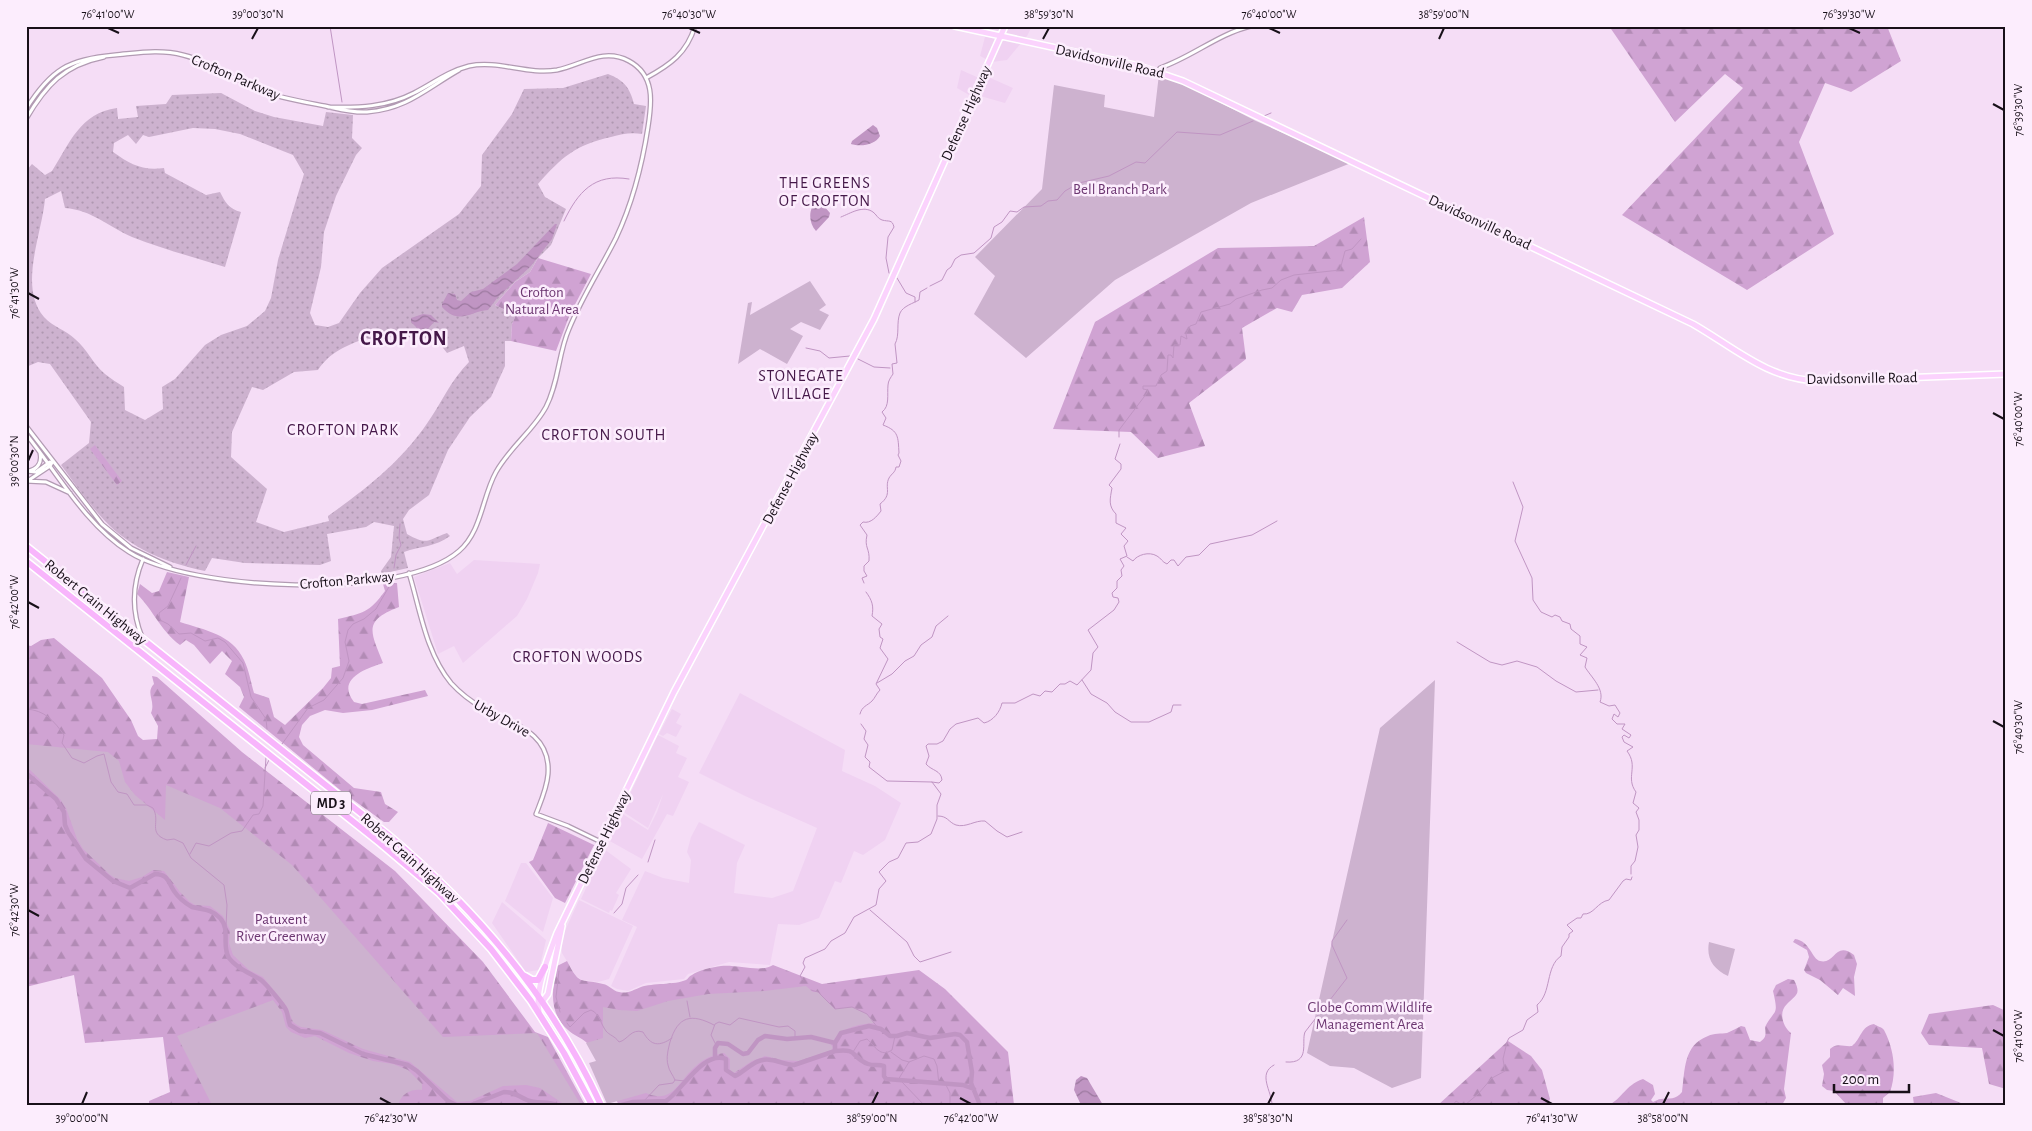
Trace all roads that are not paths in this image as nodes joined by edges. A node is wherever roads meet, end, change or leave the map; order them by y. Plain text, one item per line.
1 (695, 26) edge
2 (955, 26) edge
3 (1005, 26) edge
4 (1251, 26) edge
5 (1000, 37) junction
6 (114, 55) junction
7 (1159, 72) junction
8 (646, 78) junction
9 (26, 109) edge
10 (26, 118) edge
11 (2006, 374) edge
12 (26, 426) edge
13 (26, 434) edge
14 (40, 452) junction
15 (53, 461) junction
16 (49, 464) junction
17 (26, 471) edge
18 (26, 481) edge
19 (72, 494) junction
20 (26, 546) edge
21 (145, 555) junction
22 (143, 560) junction
23 (26, 563) edge
24 (175, 569) junction
25 (409, 573) junction
26 (144, 640) junction
27 (222, 716) junction
28 (249, 724) junction
29 (602, 842) junction
30 (562, 923) junction
31 (545, 966) junction
32 (522, 974) junction
33 (537, 1001) junction
34 (591, 1103) edge
35 (601, 1105) edge

1 - 8 street
2 - 5 main road, Davidsonville Road
3 - 5 main road, Defense Highway
4 - 7 street
5 - 7 main road, Davidsonville Road
5 - 29 main road, Defense Highway
6 - 8 street, Crofton Parkway
6 - 9 street, Crofton Parkway
6 - 10 street, Crofton Parkway
7 - 11 main road, Davidsonville Road
8 - 25 street, Crofton Parkway
12 - 15 street, Crofton Parkway
13 - 14 street, Crofton Parkway
14 - 16 street, Crofton Parkway
14 - 17 street
15 - 16 street
15 - 21 street, Crofton Parkway
16 - 17 street
16 - 18 street
16 - 19 street, Crofton Parkway
18 - 19 street
19 - 22 street, Crofton Parkway
20 - 26 highway, Robert Crain Highway / MD 3
21 - 22 street
21 - 24 street, Crofton Parkway
22 - 24 street, Crofton Parkway
22 - 26 street
23 - 27 highway, Robert Crain Highway / MD 3
24 - 25 street, Crofton Parkway
25 - 29 street, Urby Drive
26 - 28 highway, Robert Crain Highway / MD 3
27 - 28 highway
27 - 33 highway, Robert Crain Highway / MD 3
28 - 32 highway, Robert Crain Highway / MD 3
29 - 30 main road, Defense Highway
30 - 31 main road, Defense Highway
30 - 33 main road, Defense Highway
31 - 32 highway
31 - 33 main road, Defense Highway
32 - 33 highway, Robert Crain Highway / MD 3
33 - 34 highway, Robert Crain Highway / MD 3
33 - 35 highway, Robert Crain Highway / MD 3

